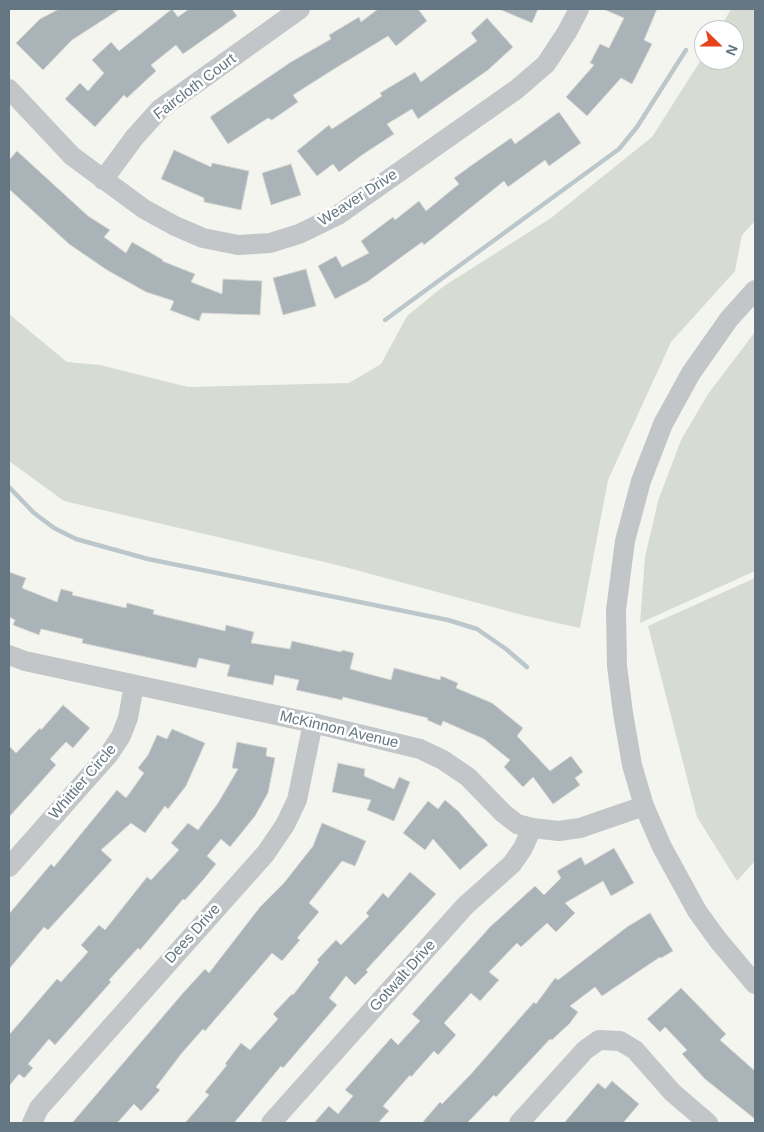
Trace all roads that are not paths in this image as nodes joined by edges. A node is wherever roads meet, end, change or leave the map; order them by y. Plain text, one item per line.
1 (300, 9) edge
2 (578, 9) edge
3 (9, 89) edge
4 (103, 180) junction
5 (755, 290) edge
6 (9, 655) edge
7 (134, 685) junction
8 (313, 724) junction
9 (644, 806) junction
10 (532, 828) junction
11 (9, 867) edge
12 (755, 984) edge
13 (32, 1123) edge
14 (271, 1123) edge
15 (519, 1123) edge
16 (708, 1123) edge

1 - 4 street, Faircloth Court
2 - 4 street, Weaver Drive
3 - 4 street, Weaver Drive
5 - 9 street
6 - 7 street, McKinnon Avenue
7 - 8 street, McKinnon Avenue
7 - 11 street, Whittier Circle
8 - 10 street, McKinnon Avenue
8 - 13 street, Dees Drive
9 - 10 street, McKinnon Avenue
9 - 12 street
10 - 14 street, Gotwalt Drive
15 - 16 street

